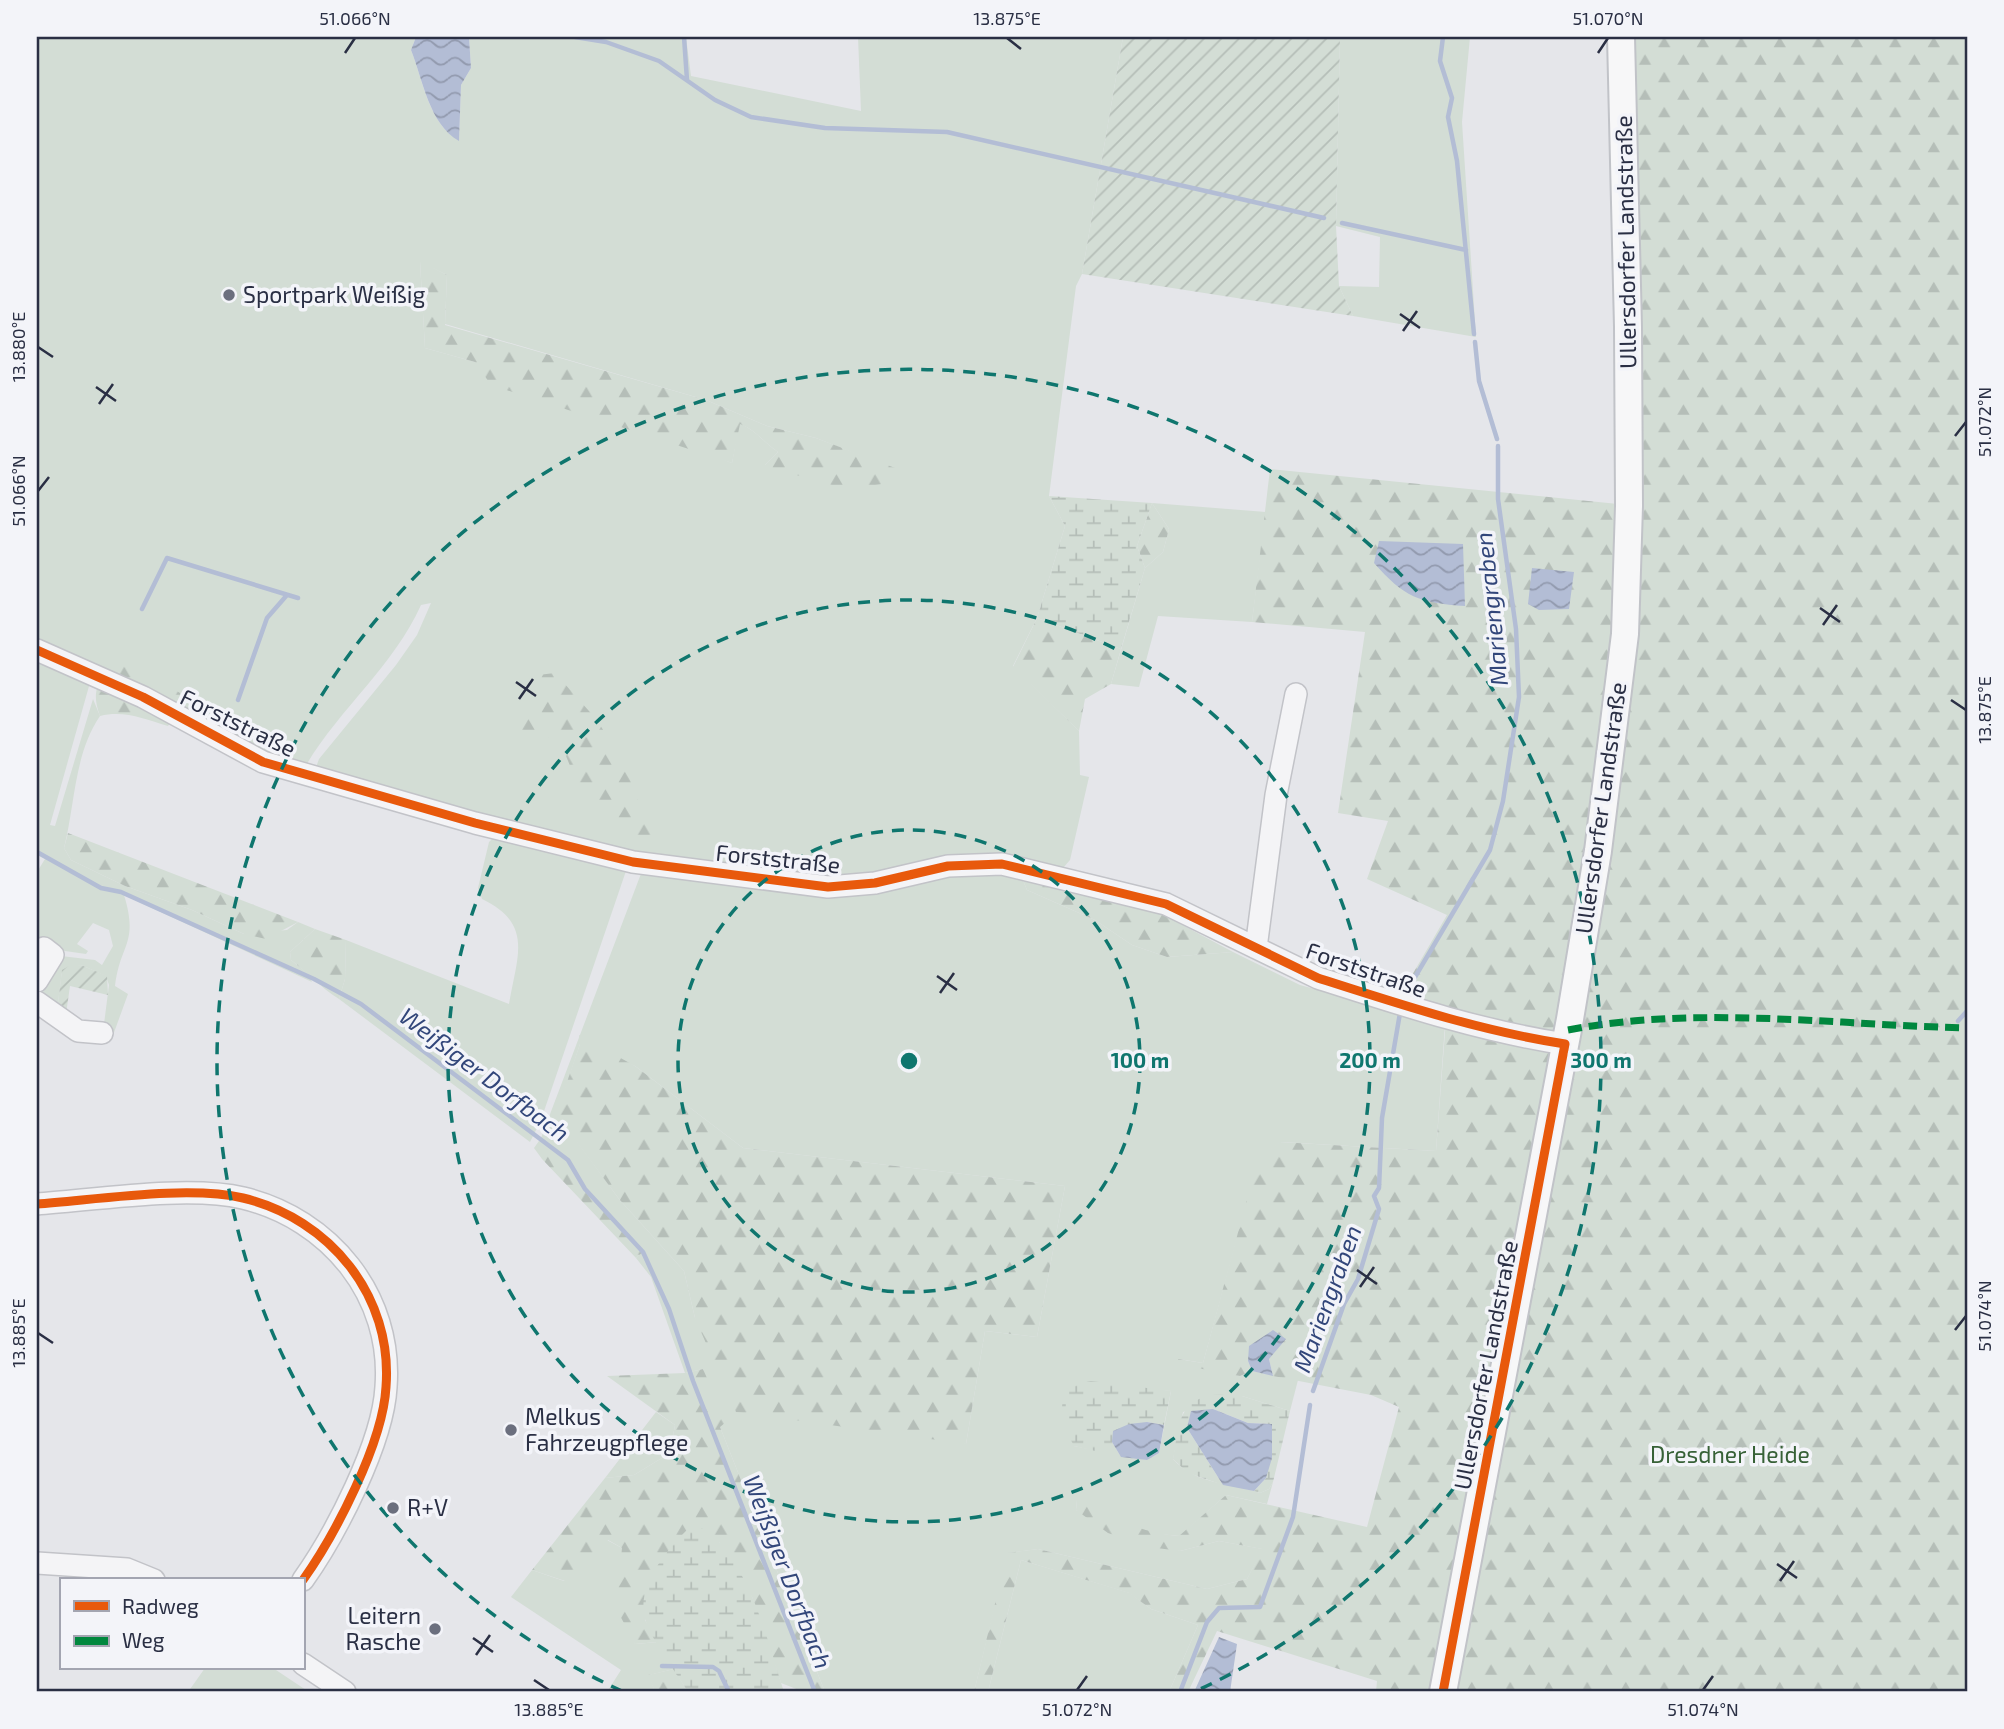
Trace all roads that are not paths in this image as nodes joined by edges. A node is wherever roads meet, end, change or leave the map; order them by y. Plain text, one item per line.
1 (1621, 37) edge
2 (37, 650) edge
3 (1296, 694) dead end
4 (44, 948) dead end
5 (1256, 948) junction
6 (37, 981) edge
7 (37, 1002) edge
8 (90, 1036) dead end
9 (1564, 1044) junction
10 (37, 1204) edge
11 (37, 1563) edge
12 (150, 1578) edge
13 (304, 1579) edge
14 (304, 1665) edge
15 (345, 1692) edge
16 (1443, 1692) edge

1 - 9 main road, Ullersdorfer Landstraße
2 - 5 street, Forststraße
3 - 5 street
4 - 6 street
5 - 9 street, Forststraße
7 - 8 street
9 - 16 main road, Ullersdorfer Landstraße
10 - 13 street
11 - 12 street
14 - 15 street

